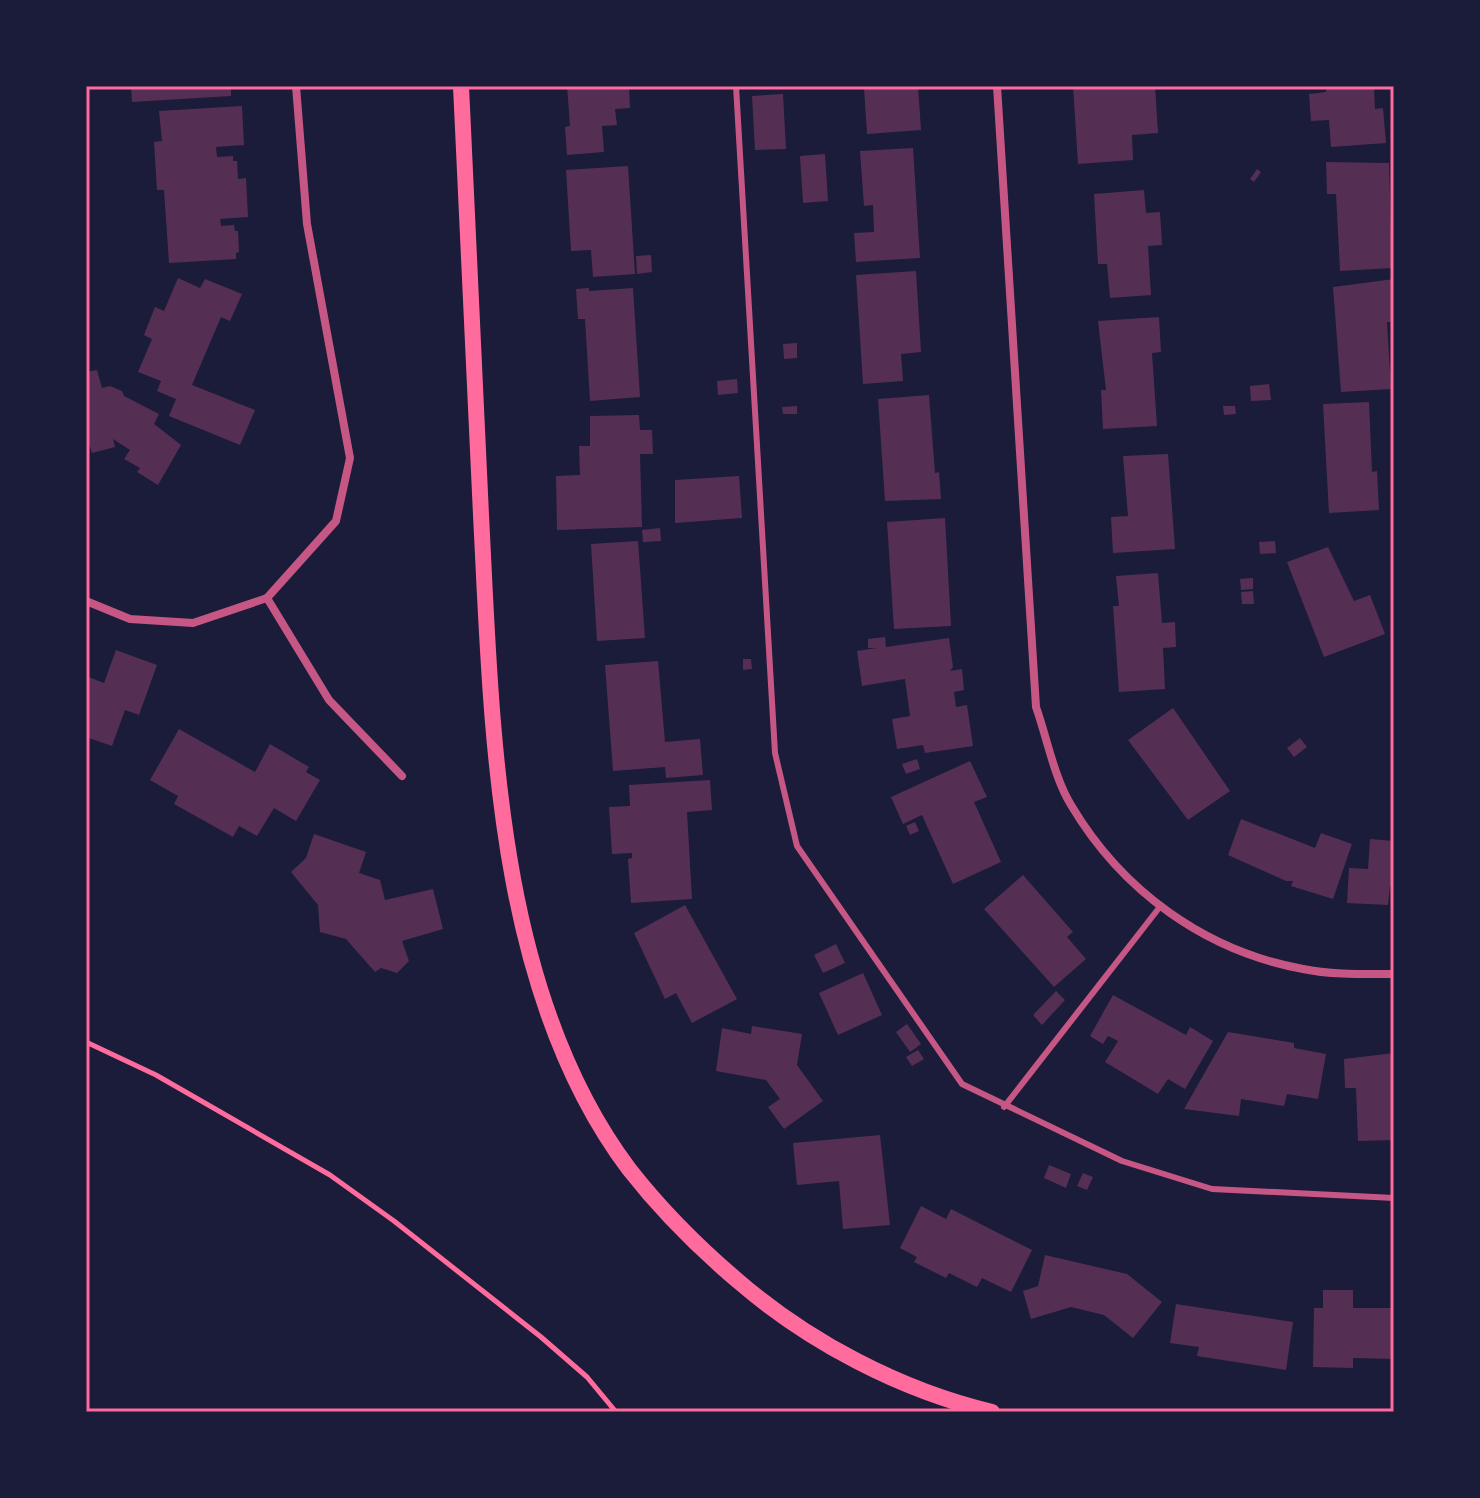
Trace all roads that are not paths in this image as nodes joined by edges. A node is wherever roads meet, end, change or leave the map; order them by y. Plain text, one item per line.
1 (296, 86) edge
2 (461, 86) edge
3 (736, 86) edge
4 (997, 86) edge
5 (267, 598) junction
6 (86, 601) edge
7 (402, 776) dead end
8 (1159, 908) junction
9 (1394, 974) edge
10 (1004, 1107) junction
11 (1394, 1198) edge
12 (992, 1412) edge

1 - 5 street
2 - 12 main road
3 - 10 lane
4 - 8 street
5 - 6 street
5 - 7 street
8 - 9 street
8 - 10 lane
10 - 11 lane

